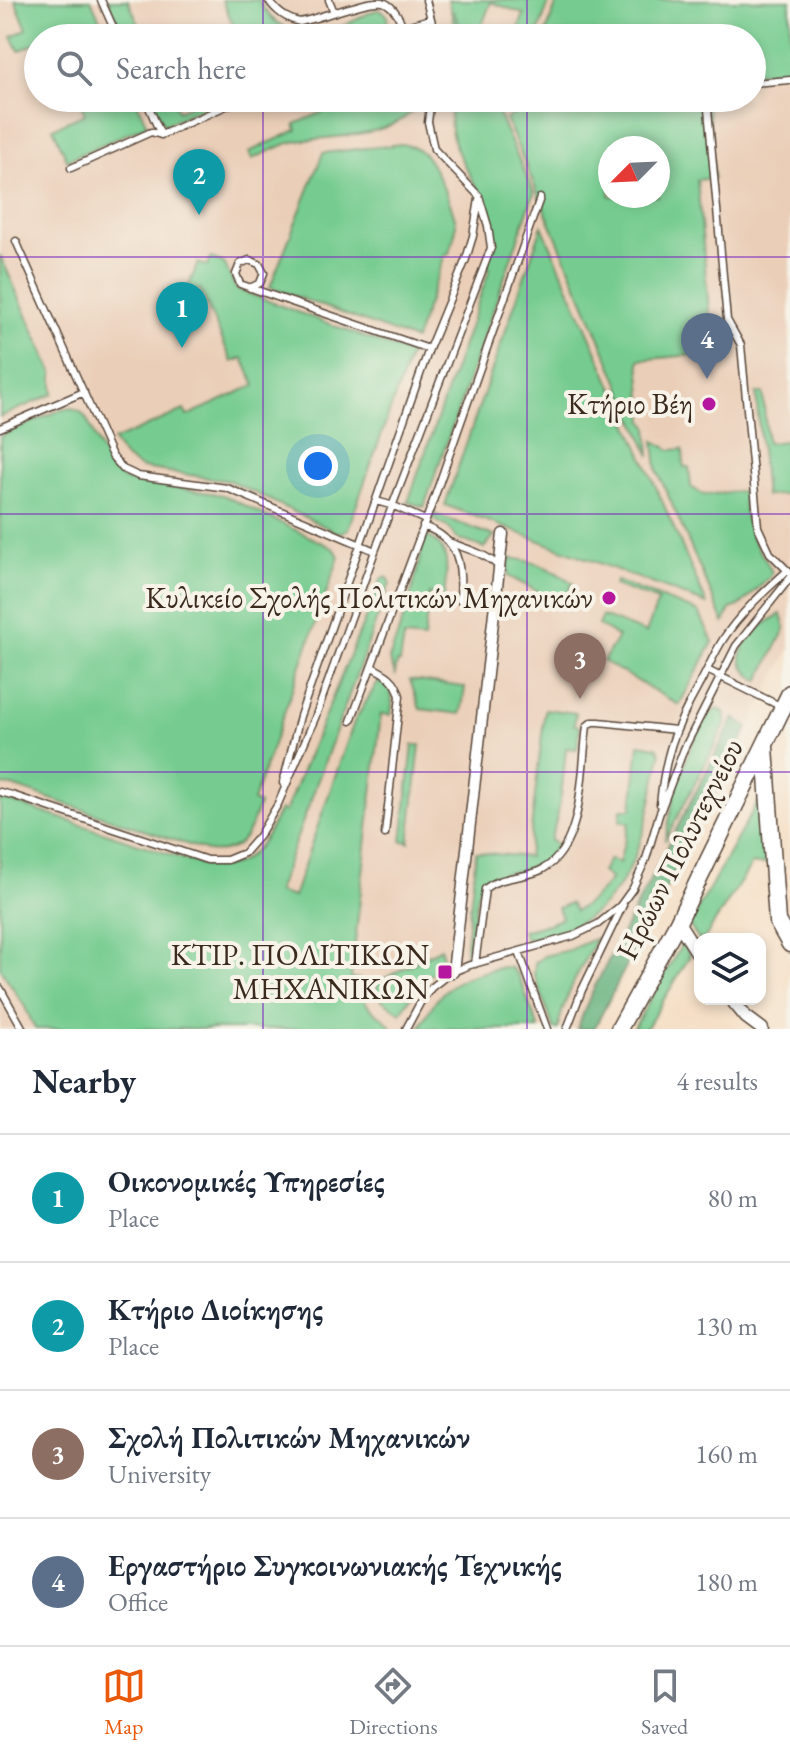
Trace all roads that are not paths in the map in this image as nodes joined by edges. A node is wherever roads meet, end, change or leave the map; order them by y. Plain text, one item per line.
1 (101, 0) edge
2 (268, 0) edge
3 (329, 0) edge
4 (426, 0) edge
5 (334, 12) junction
6 (430, 19) junction
7 (112, 24) edge
8 (402, 24) edge
9 (413, 24) edge
10 (432, 24) edge
11 (790, 80) edge
12 (766, 82) edge
13 (151, 112) edge
14 (213, 112) edge
15 (429, 112) edge
16 (708, 112) edge
17 (161, 135) junction
18 (71, 168) dead end
19 (479, 196) junction
20 (540, 198) dead end
21 (16, 241) dead end
22 (250, 288) junction
23 (429, 349) junction
24 (84, 392) junction
25 (0, 428) edge
26 (376, 501) junction
27 (394, 506) junction
28 (424, 523) junction
29 (503, 534) dead end
30 (449, 542) junction
31 (360, 546) junction
32 (375, 551) junction
33 (499, 567) junction
34 (789, 572) edge
35 (460, 600) dead end
36 (372, 667) junction
37 (707, 670) junction
38 (720, 677) junction
39 (788, 704) edge
40 (351, 721) dead end
41 (676, 730) junction
42 (764, 746) junction
43 (0, 792) edge
44 (278, 804) junction
45 (659, 815) junction
46 (385, 834) dead end
47 (627, 897) junction
48 (678, 922) junction
49 (790, 944) edge
50 (694, 947) edge
51 (519, 952) junction
52 (475, 964) junction
53 (453, 972) junction
54 (0, 988) edge
55 (736, 1005) edge
56 (23, 1029) edge
57 (406, 1029) edge
58 (547, 1029) edge
59 (567, 1029) edge
60 (619, 1029) edge
61 (762, 1029) edge

1 - 7 lane
2 - 5 lane
3 - 5 lane
4 - 6 lane
5 - 8 lane
6 - 9 lane
6 - 10 lane
11 - 12 lane
13 - 17 lane
14 - 17 lane
15 - 19 lane
16 - 34 lane
17 - 18 lane
19 - 23 lane
19 - 27 lane
20 - 28 lane
21 - 24 lane
22 - 22 lane
22 - 23 lane
23 - 26 lane
24 - 25 lane
24 - 31 lane
26 - 27 lane
26 - 31 lane
27 - 28 lane
27 - 32 lane
28 - 30 lane
28 - 36 lane
29 - 33 street
30 - 33 lane
30 - 35 lane
31 - 32 lane
31 - 44 lane
32 - 44 lane
33 - 53 street
34 - 37 lane
34 - 38 lane
36 - 40 lane
36 - 46 lane
37 - 38 lane
37 - 41 lane
38 - 39 lane
38 - 45 lane
39 - 42 street, Ηρώων Πολυτεχνείου
41 - 45 lane
41 - 52 lane
42 - 48 street, Ηρώων Πολυτεχνείου
42 - 49 street
43 - 44 lane
45 - 47 lane
47 - 51 lane
47 - 59 lane
48 - 50 street
48 - 60 street, Ηρώων Πολυτεχνείου
51 - 52 lane
51 - 58 lane
52 - 53 lane
53 - 57 lane
54 - 56 lane
55 - 61 street

